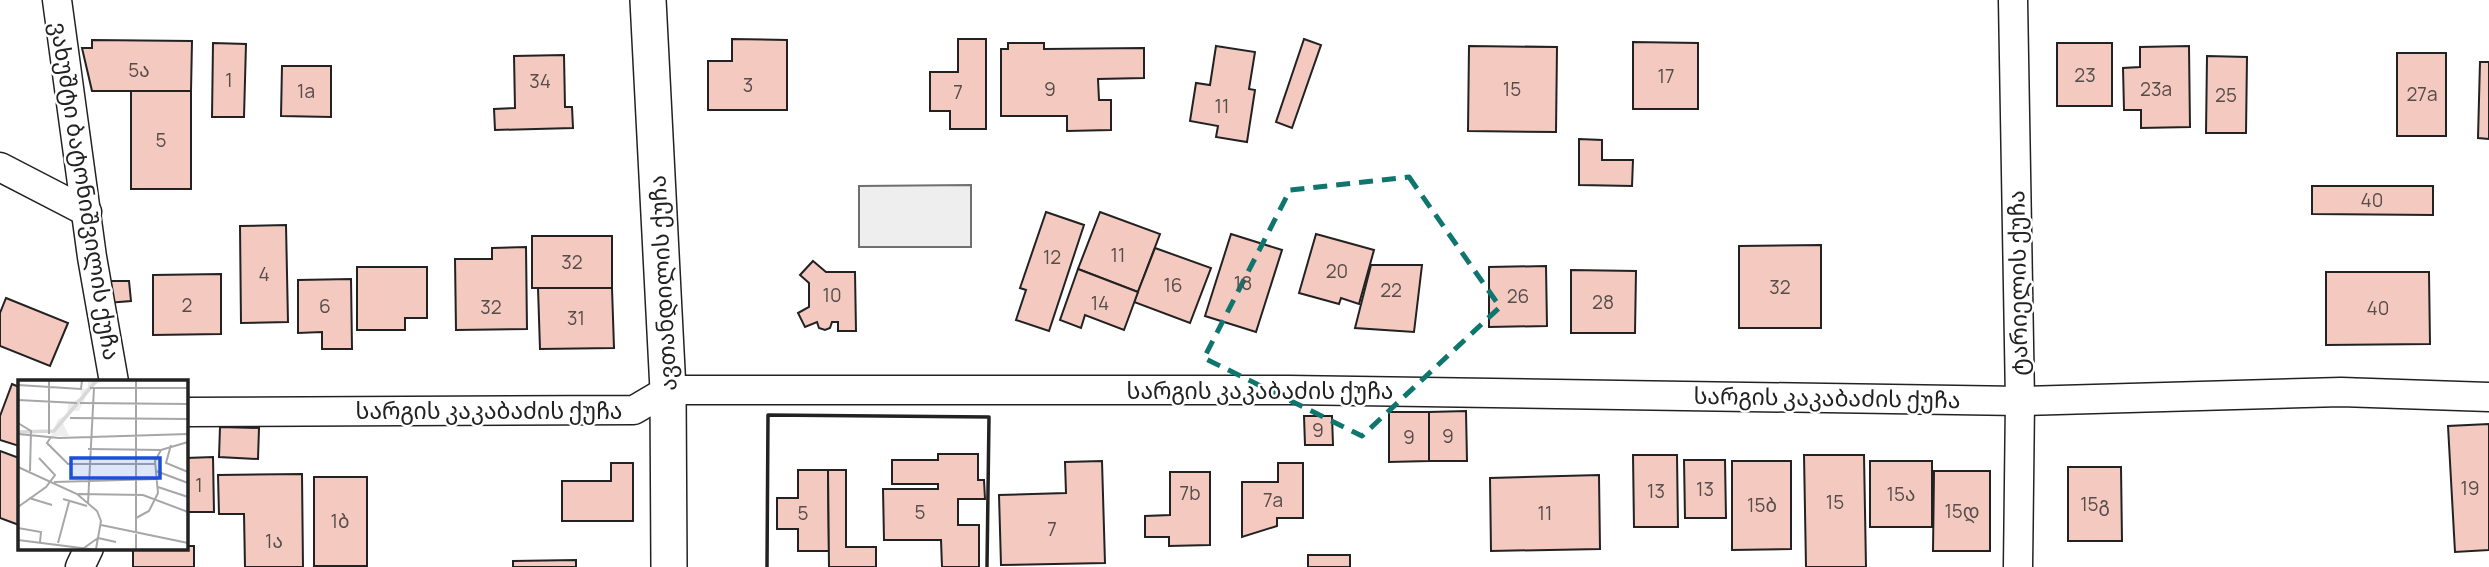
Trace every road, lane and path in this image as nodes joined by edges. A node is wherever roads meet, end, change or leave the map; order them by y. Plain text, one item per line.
1 (57, 0) edge
2 (648, 0) edge
3 (2012, 0) edge
4 (0, 167) edge
5 (87, 212) junction
6 (114, 380) edge
7 (668, 390) junction
8 (2489, 397) edge
9 (2020, 401) junction
10 (187, 412) edge
11 (88, 550) edge
12 (80, 567) edge
13 (669, 567) edge
14 (2018, 567) edge

1 - 5 street, ვახუშტი ბატონიშვილის ქუჩა
2 - 7 street, ავთანდილის ქუჩა
3 - 9 street, ტარიელის ქუჩა
4 - 5 street
5 - 6 street, ვახუშტი ბატონიშვილის ქუჩა
7 - 9 street, სარგის კაკაბაძის ქუჩა
7 - 10 street, სარგის კაკაბაძის ქუჩა
7 - 13 street, ავთანდილის ქუჩა
8 - 9 street, სარგის კაკაბაძის ქუჩა
9 - 14 street, ტარიელის ქუჩა
11 - 12 street

